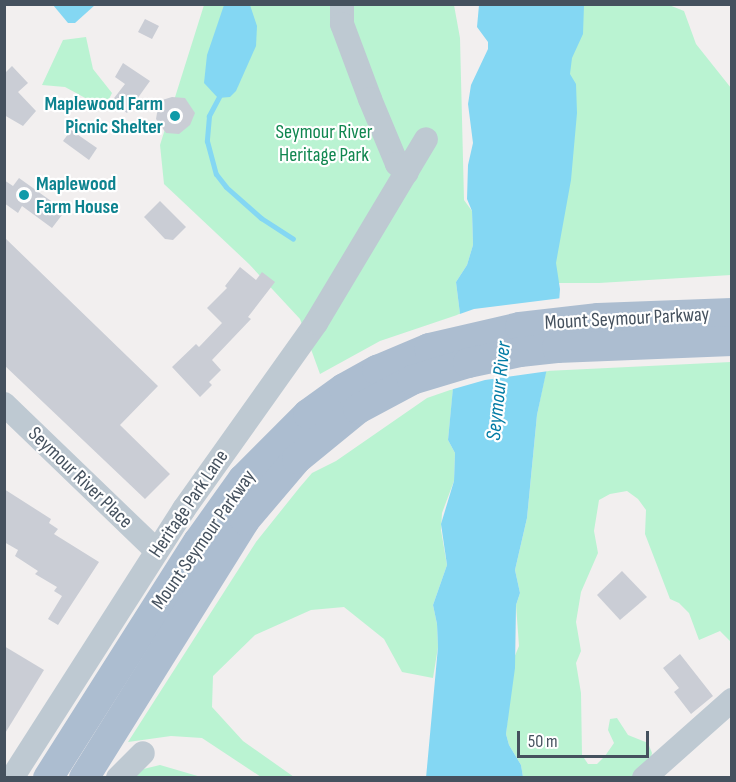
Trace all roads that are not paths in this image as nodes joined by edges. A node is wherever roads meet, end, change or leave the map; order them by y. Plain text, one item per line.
1 (342, 4) edge
2 (426, 139) dead end
3 (407, 173) junction
4 (732, 313) edge
5 (597, 332) junction
6 (732, 341) edge
7 (428, 362) junction
8 (4, 404) edge
9 (157, 551) junction
10 (732, 700) edge
11 (143, 753) dead end
12 (12, 777) edge
13 (48, 777) edge
14 (84, 777) edge
15 (118, 777) edge
16 (644, 777) edge

1 - 3 street
2 - 3 street, Heritage Park Lane
3 - 9 street, Heritage Park Lane
4 - 5 main road, Mount Seymour Parkway
5 - 6 main road, Mount Seymour Parkway
5 - 7 main road, Mount Seymour Parkway
7 - 13 main road, Mount Seymour Parkway
7 - 14 main road, Mount Seymour Parkway
8 - 9 street, Seymour River Place
9 - 12 street, Heritage Park Lane
10 - 16 street
11 - 15 street

